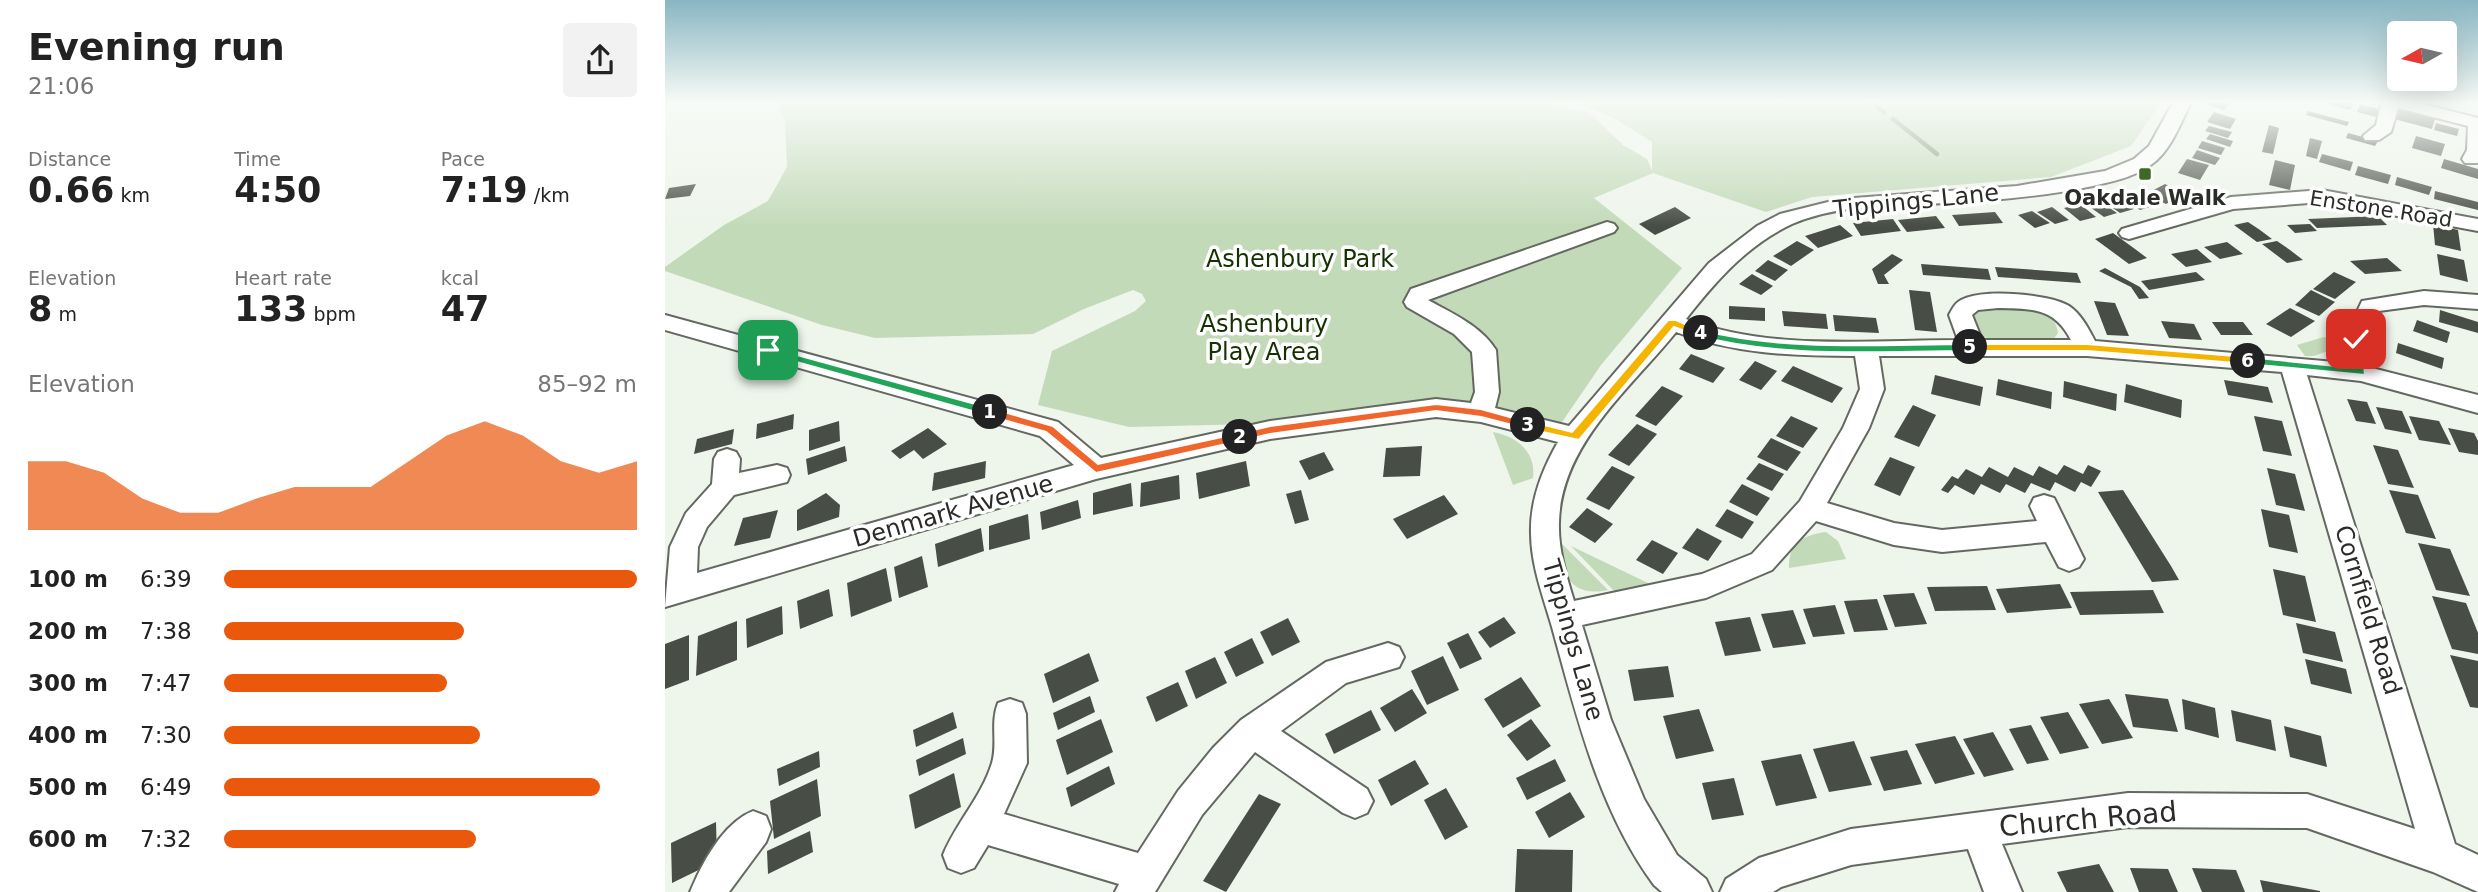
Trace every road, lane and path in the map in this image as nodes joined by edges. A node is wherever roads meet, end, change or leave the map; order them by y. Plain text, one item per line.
1 (2160, 143) edge
2 (2162, 224) junction
3 (2478, 225) edge
4 (1607, 228) dead end
5 (2478, 231) edge
6 (2129, 233) dead end
7 (2182, 235) dead end
8 (2478, 302) edge
9 (1672, 322) junction
10 (668, 326) edge
11 (1973, 347) junction
12 (2087, 348) junction
13 (1867, 349) junction
14 (2293, 365) junction
15 (2361, 373) junction
16 (2478, 404) edge
17 (1481, 413) junction
18 (1575, 437) junction
19 (727, 459) dead end
20 (1096, 469) junction
21 (777, 475) dead end
22 (725, 487) junction
23 (1810, 509) junction
24 (2069, 559) dead end
25 (673, 593) edge
26 (1564, 615) junction
27 (1388, 657) dead end
28 (1010, 714) dead end
29 (1253, 731) junction
30 (1355, 801) dead end
31 (753, 829) dead end
32 (1978, 829) junction
33 (2441, 856) junction
34 (2478, 875) edge
35 (1140, 883) edge
36 (709, 892) edge
37 (1693, 892) edge
38 (1739, 892) edge
39 (2003, 892) edge

1 - 9 street, Tippings Lane
2 - 3 street, Enstone Road
2 - 6 street, Enstone Road
2 - 7 street
3 - 5 street
4 - 17 street
8 - 15 street
9 - 13 street
9 - 18 street, Tippings Lane
10 - 20 street
11 - 12 street
11 - 12 street
11 - 13 street
12 - 14 street
13 - 23 street
14 - 15 street
14 - 33 street, Cornfield Road
15 - 16 street
17 - 18 street, Denmark Avenue
17 - 20 street, Denmark Avenue
18 - 26 street, Tippings Lane
19 - 22 street
20 - 25 street, Denmark Avenue
21 - 22 street
22 - 25 street
23 - 24 street
23 - 26 street
26 - 37 street, Tippings Lane
27 - 29 street
28 - 35 street
29 - 30 street
29 - 35 street
31 - 36 street
32 - 33 street, Church Road
32 - 38 street, Church Road
32 - 39 street
33 - 34 street, Church Road

